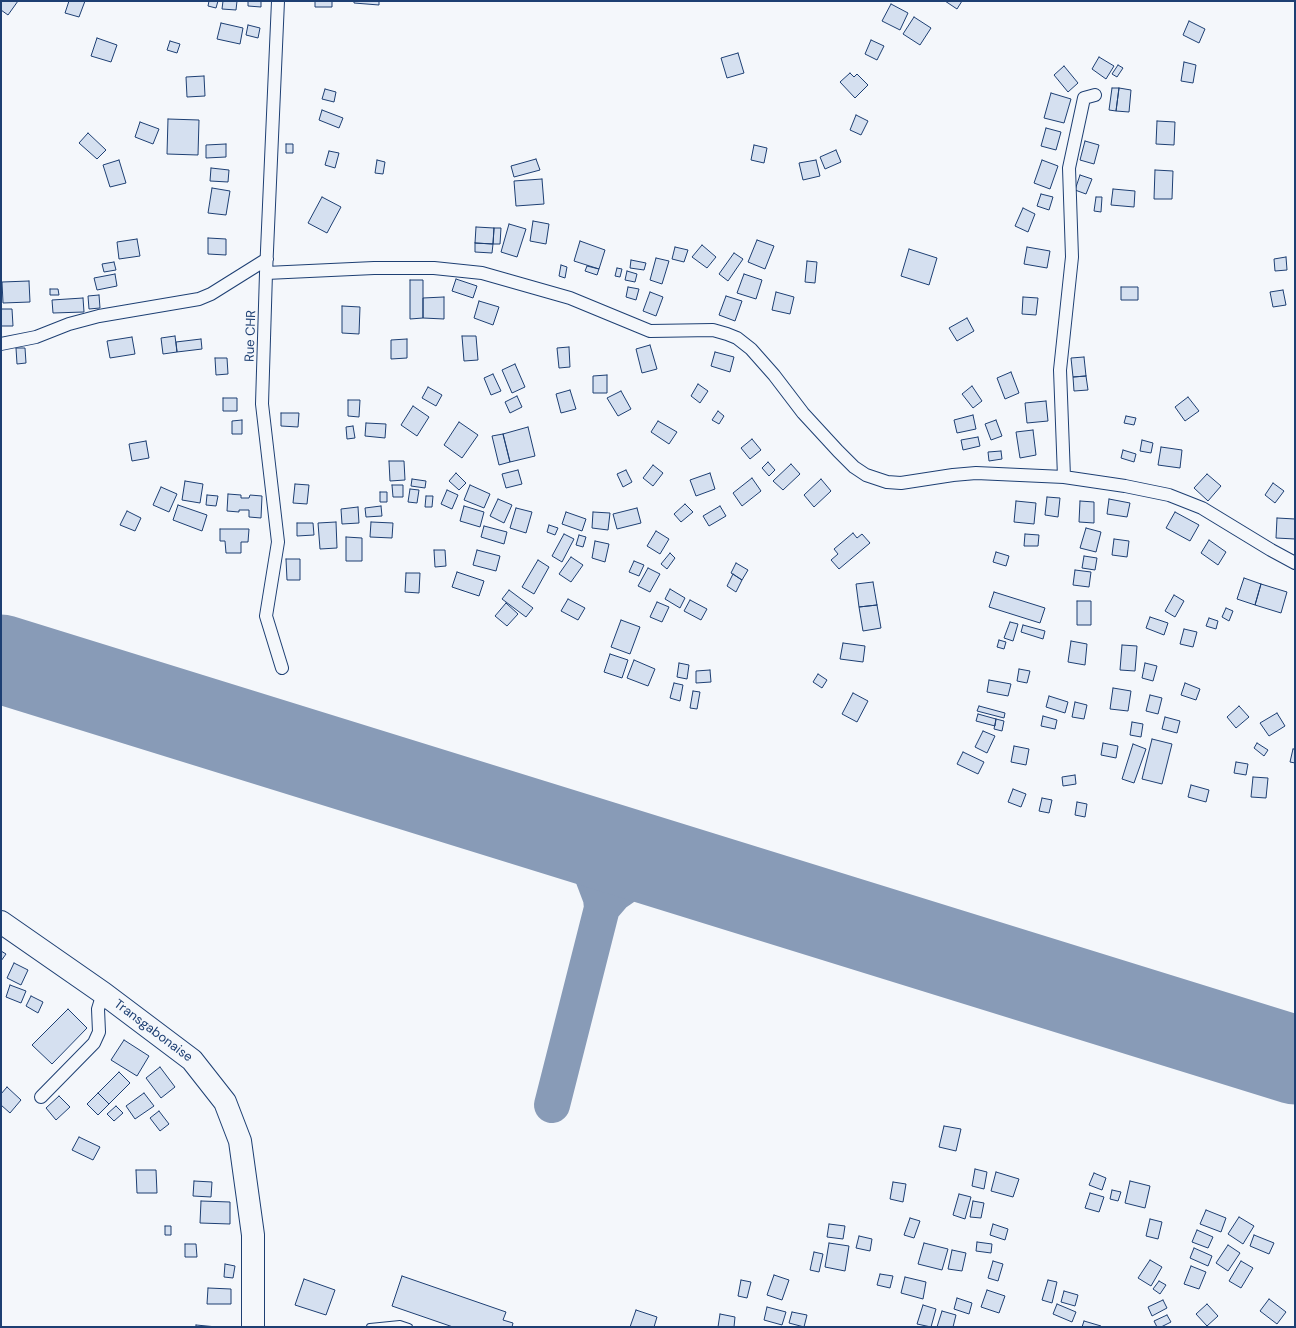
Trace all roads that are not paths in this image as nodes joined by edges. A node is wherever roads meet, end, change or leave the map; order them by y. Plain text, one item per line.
1 (278, 1) edge
2 (1095, 96) dead end
3 (267, 259) junction
4 (266, 273) junction
5 (1, 344) edge
6 (1064, 477) junction
7 (1295, 563) edge
8 (282, 668) dead end
9 (1, 922) edge
10 (103, 993) junction
11 (41, 1097) dead end
12 (254, 1327) edge
13 (370, 1327) edge
14 (409, 1327) edge

1 - 3 street, Rue CHR
2 - 6 street
3 - 4 street, Rue CHR
3 - 5 street
4 - 6 street
4 - 8 street, Rue CHR
6 - 7 street
9 - 10 highway, Transgabonaise
10 - 11 street
10 - 12 highway, Transgabonaise
13 - 14 lane

